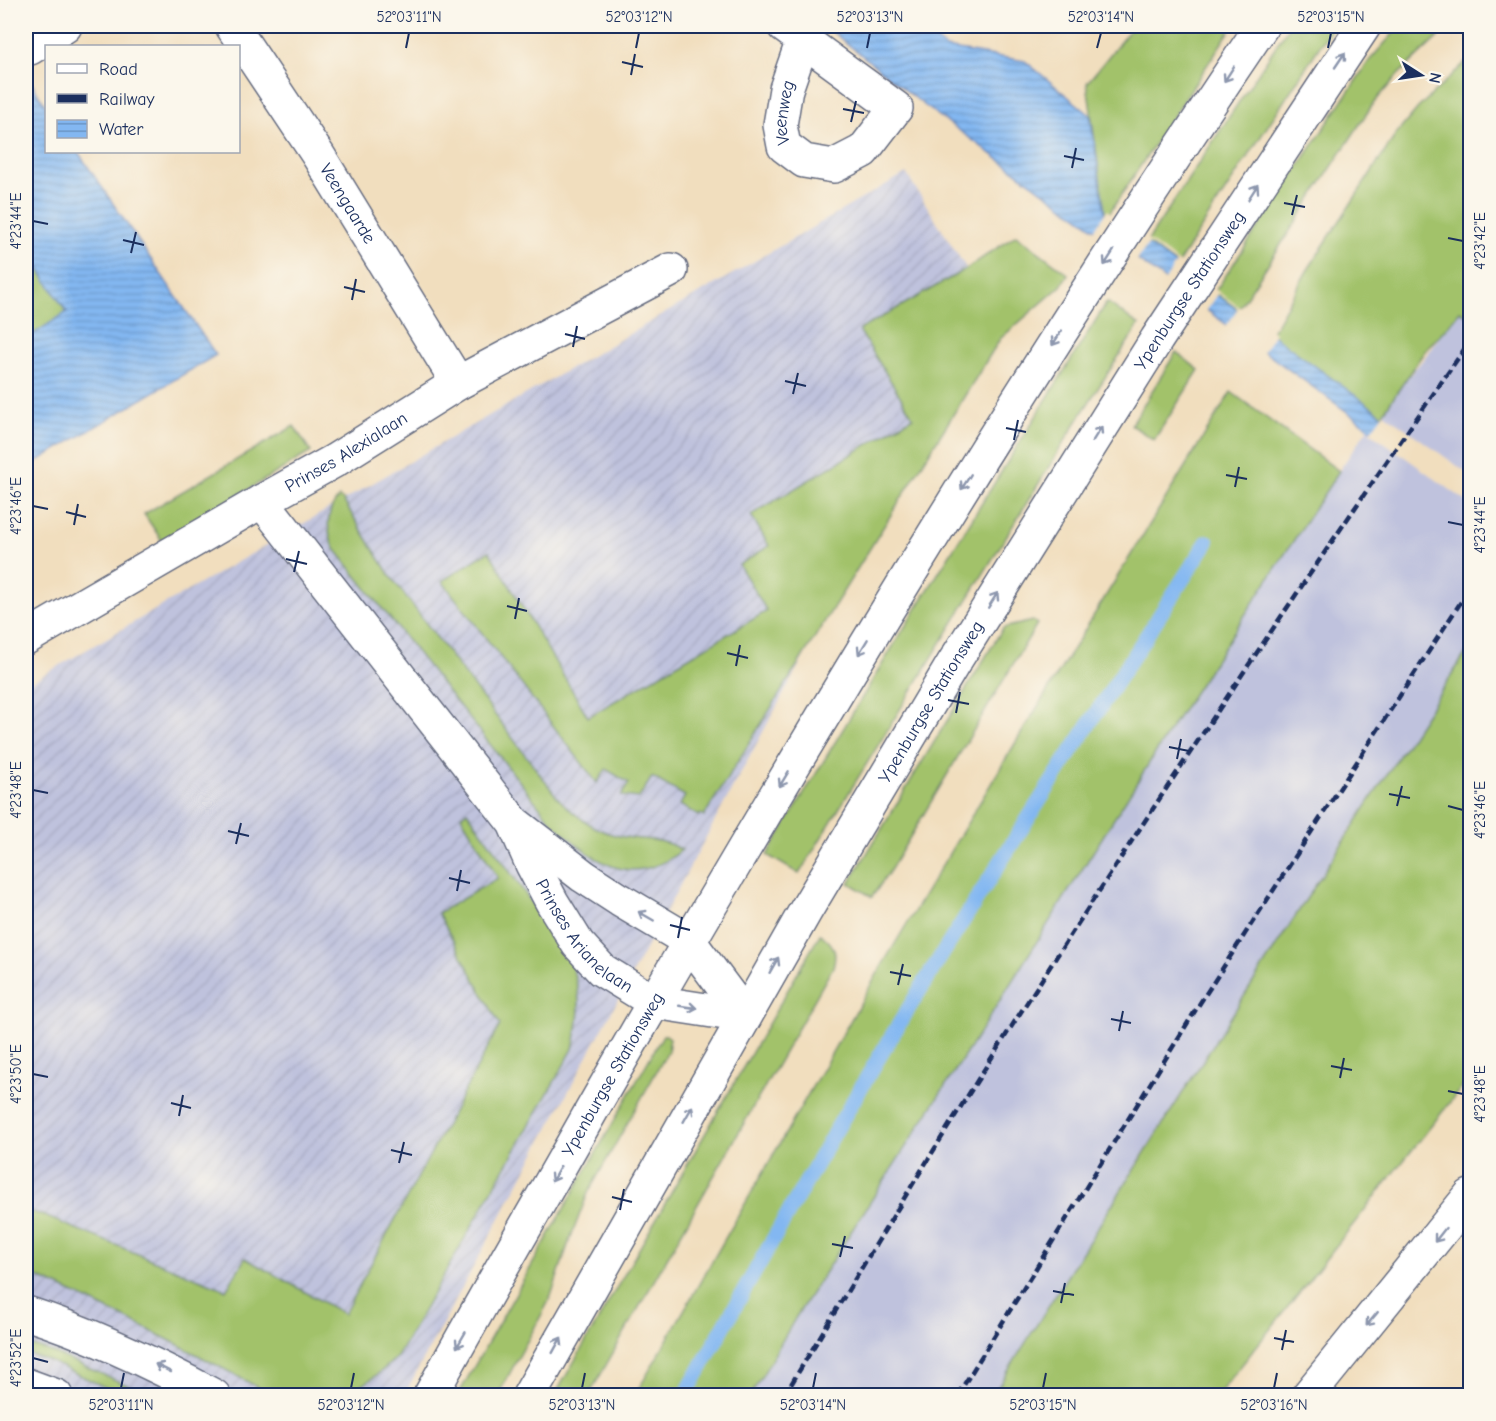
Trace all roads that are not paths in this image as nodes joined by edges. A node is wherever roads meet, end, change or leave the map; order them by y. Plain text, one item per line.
1 (65, 26) edge
2 (232, 26) edge
3 (1262, 26) edge
4 (1364, 26) edge
5 (30, 48) dead end
6 (671, 270) dead end
7 (458, 383) junction
8 (262, 501) junction
9 (26, 638) edge
10 (514, 823) junction
11 (689, 941) junction
12 (654, 1002) junction
13 (745, 1016) junction
14 (1470, 1196) edge
15 (26, 1312) edge
16 (26, 1385) edge
17 (56, 1395) edge
18 (214, 1395) edge
19 (430, 1395) edge
20 (529, 1395) edge
21 (1308, 1395) edge

1 - 5 main road
2 - 7 main road, Veengaarde
3 -> 11 main road, Ypenburgse Stationsweg
13 -> 4 main road, Ypenburgse Stationsweg
6 - 7 main road, Prinses Alexialaan
7 - 8 main road, Prinses Alexialaan
8 - 9 main road, Prinses Alexialaan
8 - 10 main road, Prinses Arianelaan
11 -> 10 main road, Prinses Arianelaan
10 - 12 main road, Prinses Arianelaan
11 - 12 main road, Ypenburgse Stationsweg
11 - 13 main road, Prinses Arianelaan
12 -> 13 main road, Prinses Arianelaan
12 -> 19 main road, Ypenburgse Stationsweg
20 -> 13 main road, Ypenburgse Stationsweg
14 -> 21 main road
18 -> 15 main road
16 - 17 main road

